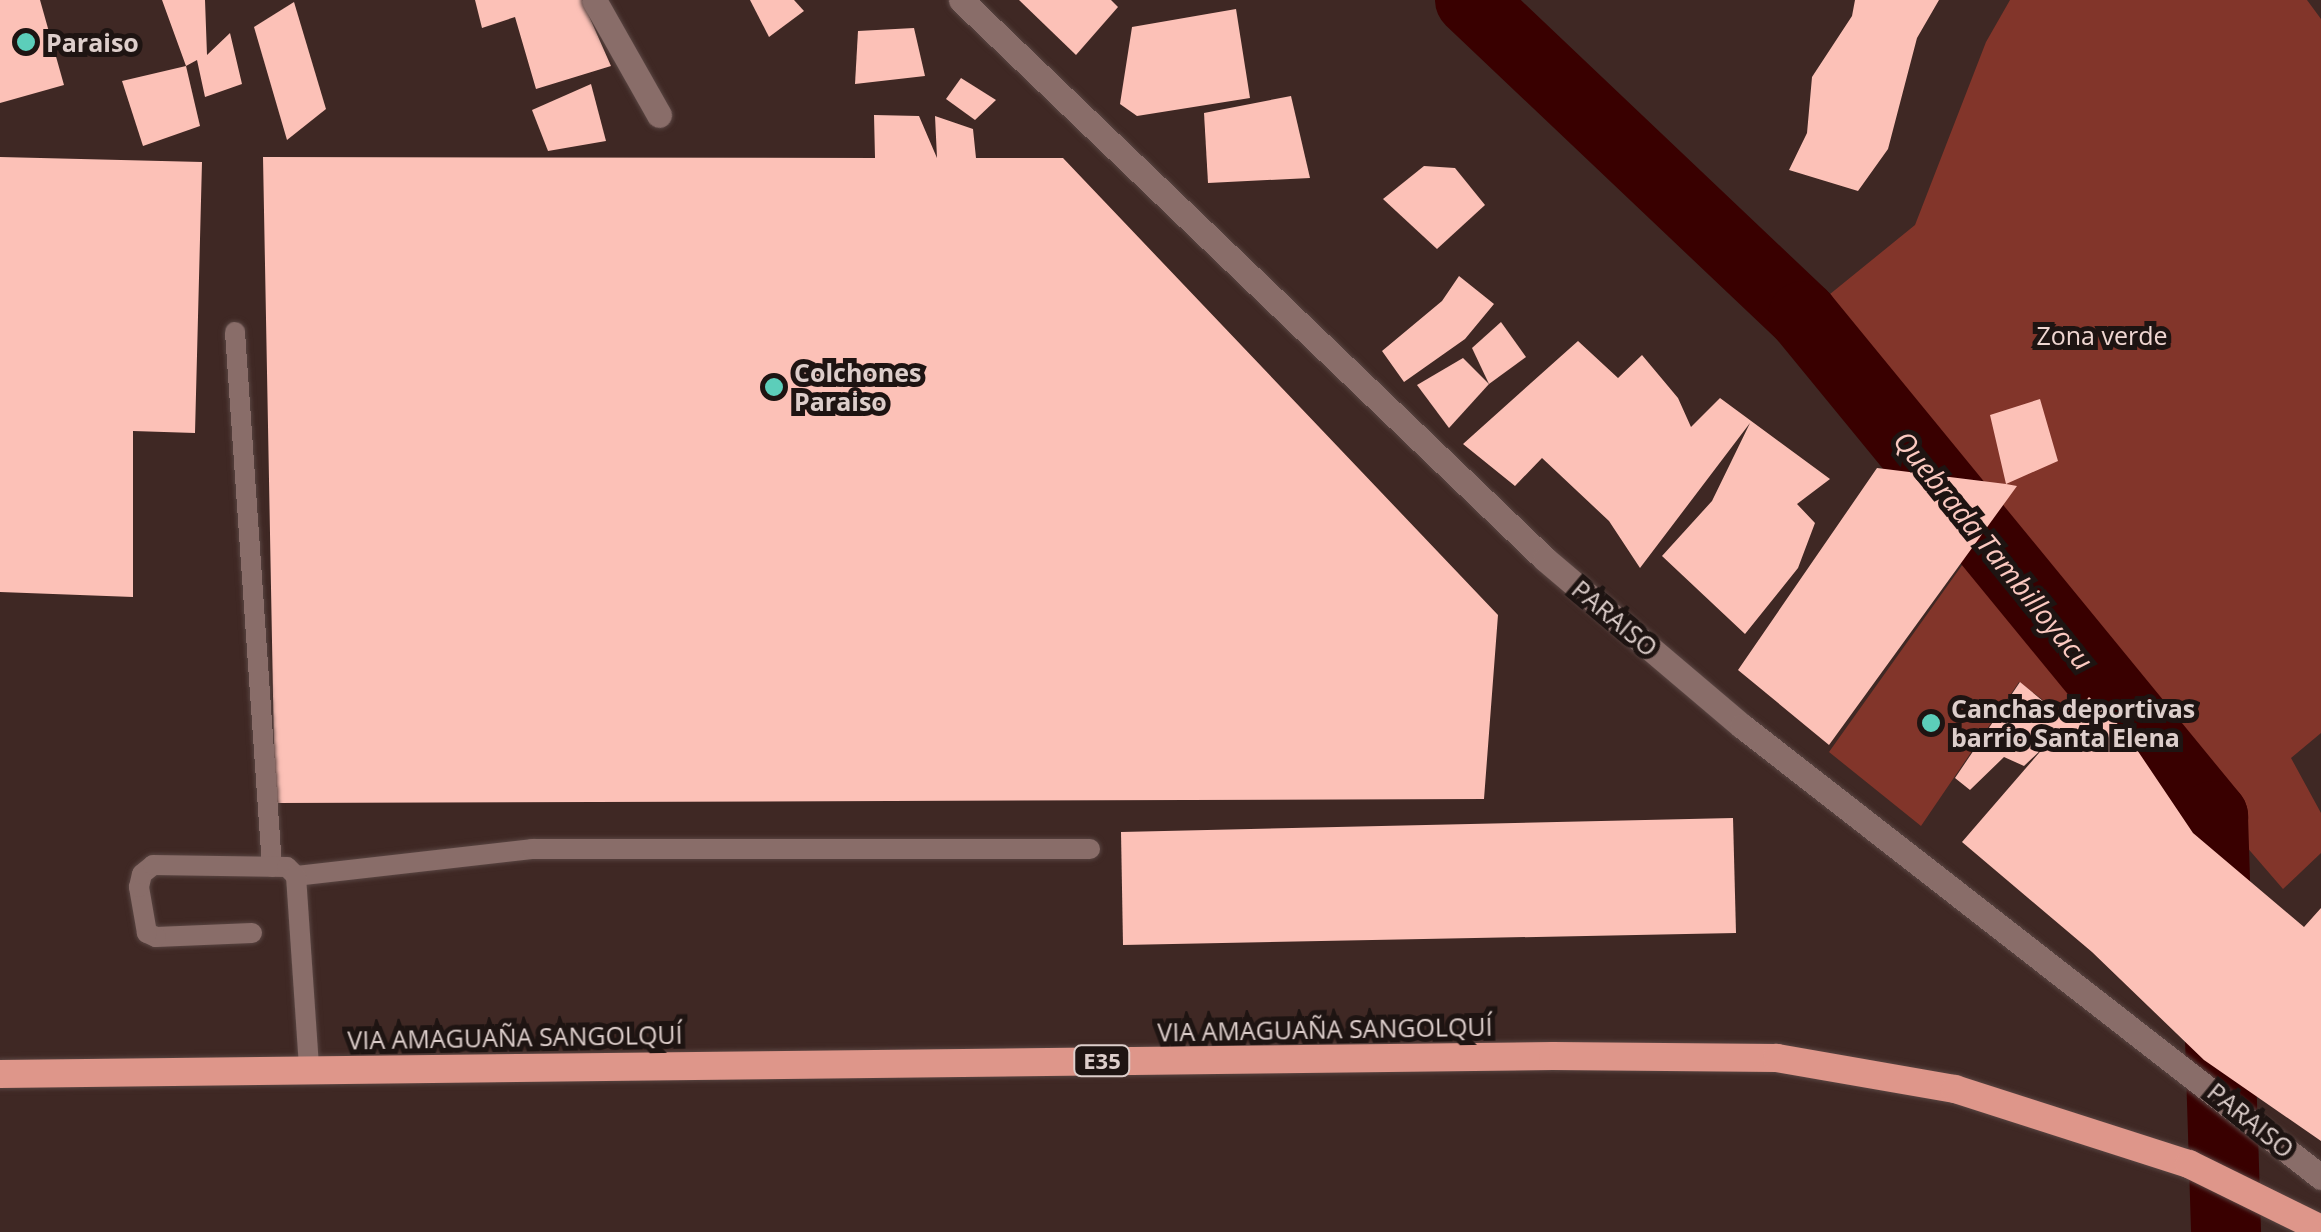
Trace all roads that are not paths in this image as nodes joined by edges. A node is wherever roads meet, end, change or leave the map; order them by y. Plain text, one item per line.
1 (594, 0) edge
2 (961, 0) edge
3 (658, 115) dead end
4 (235, 332) dead end
5 (1090, 849) dead end
6 (272, 867) junction
7 (296, 876) junction
8 (252, 933) dead end
9 (309, 1069) junction
10 (0, 1074) edge
11 (2321, 1177) edge
12 (2321, 1230) edge

1 - 3 street
2 - 11 street, PARAISO
4 - 6 lane
5 - 7 lane
6 - 7 lane
6 - 8 lane
7 - 9 lane
9 - 10 highway, VIA AMAGUAÑA SANGOLQUÍ / E35
9 - 12 highway, VIA AMAGUAÑA SANGOLQUÍ / E35

